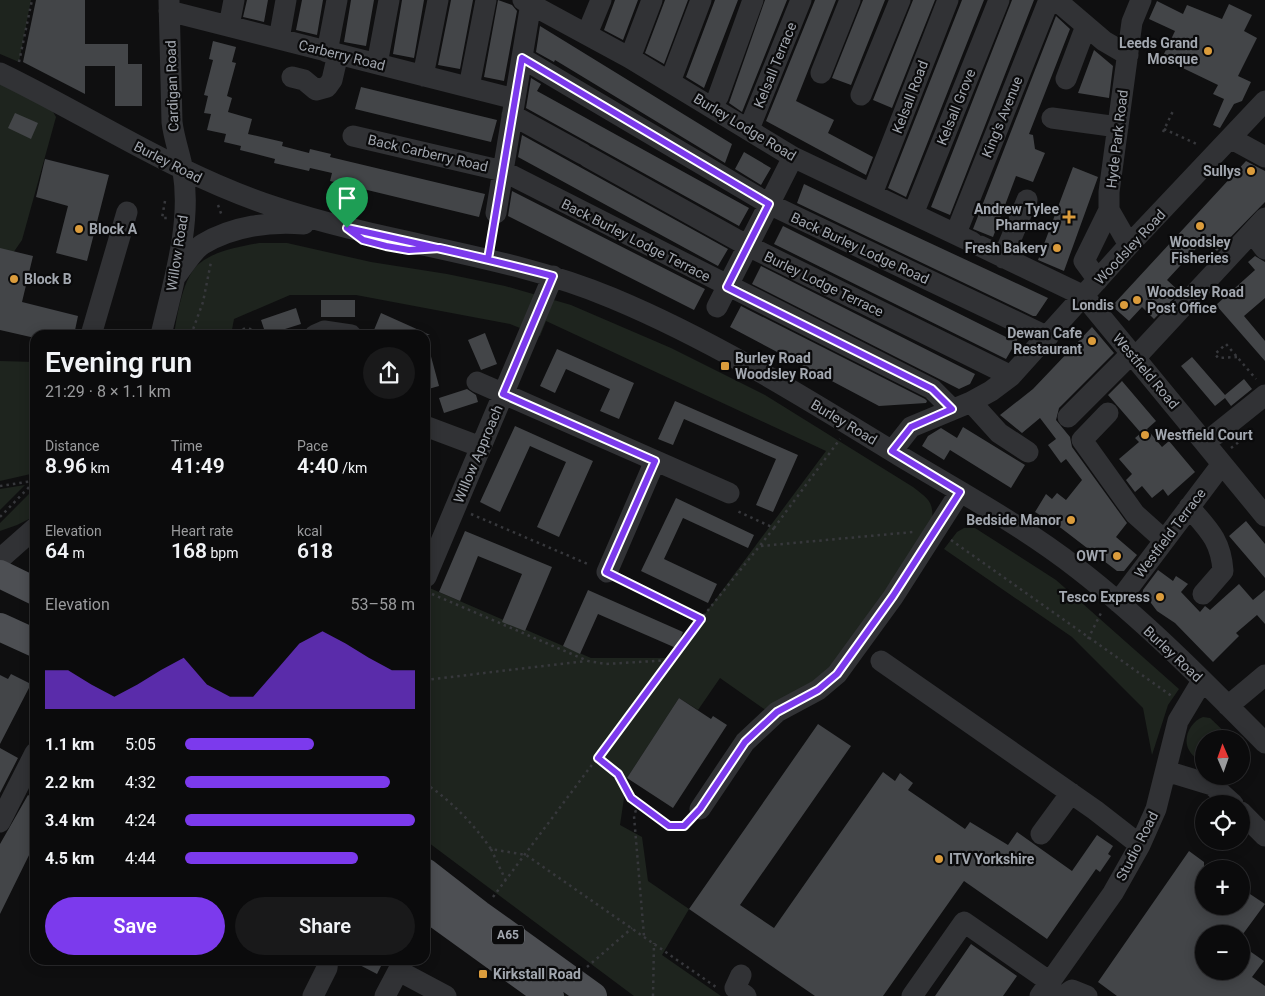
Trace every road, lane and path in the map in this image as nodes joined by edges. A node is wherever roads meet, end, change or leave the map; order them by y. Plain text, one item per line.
1 (32, 0) edge
2 (234, 0) edge
3 (286, 0) edge
4 (337, 0) edge
5 (389, 0) edge
6 (438, 0) edge
7 (486, 0) edge
8 (601, 0) edge
9 (652, 0) edge
10 (701, 0) edge
11 (753, 0) edge
12 (801, 0) edge
13 (850, 0) edge
14 (900, 0) edge
15 (948, 0) edge
16 (999, 0) edge
17 (1049, 0) edge
18 (1056, 0) edge
19 (1141, 0) edge
20 (527, 2) edge
21 (169, 6) edge
22 (229, 26) junction
23 (1086, 26) junction
24 (587, 34) junction
25 (279, 39) junction
26 (333, 53) junction
27 (1128, 55) junction
28 (522, 58) junction
29 (630, 58) junction
30 (377, 64) junction
31 (822, 73) dead end
32 (8, 76) edge
33 (423, 76) junction
34 (292, 77) dead end
35 (1066, 79) dead end
36 (670, 82) junction
37 (469, 87) junction
38 (861, 95) dead end
39 (718, 96) dead end
40 (1265, 101) edge
41 (514, 107) junction
42 (1173, 111) dead end
43 (1052, 118) dead end
44 (1118, 127) junction
45 (750, 129) junction
46 (353, 136) dead end
47 (1230, 138) junction
48 (1203, 147) dead end
49 (793, 157) junction
50 (1265, 157) edge
51 (183, 171) junction
52 (503, 171) junction
53 (872, 194) junction
54 (1027, 200) dead end
55 (1109, 201) junction
56 (769, 204) junction
57 (127, 212) dead end
58 (496, 213) joint
59 (913, 214) junction
60 (347, 228) junction
61 (1147, 229) junction
62 (1261, 233) edge
63 (215, 238) junction
64 (969, 240) junction
65 (1129, 245) junction
66 (748, 246) junction
67 (1003, 258) junction
68 (488, 259) junction
69 (553, 276) junction
70 (175, 277) junction
71 (1098, 280) junction
72 (727, 287) junction
73 (1084, 296) junction
74 (717, 307) dead end
75 (92, 330) edge
76 (162, 330) edge
77 (193, 330) edge
78 (242, 330) edge
79 (254, 330) edge
80 (1048, 337) junction
81 (1133, 356) junction
82 (1237, 357) junction
83 (1011, 376) junction
84 (477, 382) dead end
85 (1262, 389) edge
86 (503, 394) junction
87 (961, 406) junction
88 (1108, 413) dead end
89 (1068, 417) dead end
90 (850, 425) junction
91 (1258, 426) dead end
92 (430, 428) edge
93 (481, 447) junction
94 (892, 451) junction
95 (1028, 452) dead end
96 (1215, 455) junction
97 (655, 461) junction
98 (30, 482) edge
99 (30, 485) edge
100 (0, 486) edge
101 (960, 492) junction
102 (729, 493) joint
103 (1189, 507) junction
104 (456, 508) junction
105 (1265, 516) edge
106 (0, 517) edge
107 (774, 528) junction
108 (30, 529) edge
109 (936, 530) junction
110 (30, 532) edge
111 (0, 537) edge
112 (1164, 540) junction
113 (761, 546) junction
114 (0, 559) edge
115 (430, 572) edge
116 (606, 572) junction
117 (0, 574) edge
118 (430, 586) edge
119 (30, 589) edge
120 (1203, 594) dead end
121 (1114, 599) junction
122 (701, 619) junction
123 (0, 626) edge
124 (1088, 639) junction
125 (30, 641) edge
126 (671, 660) junction
127 (588, 661) junction
128 (880, 661) dead end
129 (1265, 675) edge
130 (430, 679) edge
131 (1202, 681) junction
132 (1185, 706) junction
133 (1228, 706) junction
134 (1265, 743) edge
135 (598, 758) junction
136 (30, 768) edge
137 (1166, 771) junction
138 (430, 787) edge
139 (1071, 793) junction
140 (1223, 795) edge
141 (638, 804) junction
142 (700, 809) joint
143 (1250, 821) edge
144 (0, 822) edge
145 (1041, 834) dead end
146 (1265, 836) edge
147 (1140, 845) junction
148 (491, 849) junction
149 (526, 855) junction
150 (430, 876) edge
151 (506, 880) junction
152 (430, 912) edge
153 (479, 914) junction
154 (632, 928) junction
155 (644, 936) junction
156 (654, 943) junction
157 (327, 965) edge
158 (401, 965) edge
159 (741, 975) dead end
160 (719, 988) dead end
161 (572, 991) edge
162 (1051, 991) edge
163 (313, 996) edge
164 (385, 996) edge
165 (446, 996) edge
166 (653, 996) edge
167 (746, 996) edge
168 (912, 996) edge
169 (1087, 996) edge

1 - 32 path
2 - 22 street
3 - 25 street
4 - 26 street
5 - 30 street
6 - 33 street
7 - 37 street
8 - 24 street
9 - 29 street
10 - 36 street
11 - 39 street
12 - 45 street, Kelsall Terrace
13 - 31 street
14 - 38 street
15 - 53 street, Kelsall Road
16 - 59 street, Kelsall Grove
17 - 64 street, King's Avenue
18 - 23 street
19 - 27 street, Hyde Park Road
20 - 24 street, Burley Lodge Road
20 - 28 street
21 - 22 street, Carberry Road
21 - 51 street, Cardigan Road
22 - 25 street, Carberry Road
23 - 27 street
23 - 35 street
24 - 29 street, Burley Lodge Road
25 - 26 street, Carberry Road
26 - 30 street, Carberry Road
26 - 34 street
27 - 44 street, Hyde Park Road
28 - 41 street
28 - 56 street, Back Burley Lodge Road
29 - 36 street, Burley Lodge Road
30 - 33 street, Carberry Road
32 - 51 street, Burley Road
33 - 37 street, Carberry Road
36 - 45 street, Burley Lodge Road
37 - 41 street, Carberry Road
40 - 47 street, Woodsley Road
41 - 52 street
41 - 66 street, Burley Lodge Terrace
42 - 48 path
43 - 44 street
44 - 55 street, Hyde Park Road
45 - 49 street, Burley Lodge Road
46 - 52 street, Back Carberry Road
47 - 50 street
47 - 61 street, Woodsley Road
49 - 53 street, Burley Lodge Road
49 - 56 street
51 - 60 street, Burley Road
51 - 70 street, Willow Road
52 - 58 street
52 - 72 street, Back Burley Lodge Terrace
53 - 59 street, Burley Lodge Road
54 - 67 street
55 - 61 street
55 - 65 street
55 - 71 street, Hyde Park Road
56 - 66 street
56 - 80 street, Back Burley Lodge Road
57 - 75 street
58 - 68 path
59 - 64 street, Burley Lodge Road
60 - 63 street
60 - 68 street, Burley Road
61 - 65 street, Woodsley Road
62 - 81 street
63 - 70 street
63 - 77 path
64 - 67 street, Burley Lodge Road
65 - 71 street, Woodsley Road
66 - 72 street
66 - 83 street, Burley Lodge Terrace
67 - 73 street, Burley Lodge Road
68 - 69 street, Burley Road
69 - 86 street, Willow Approach
69 - 90 street, Burley Road
70 - 76 street, Willow Road
71 - 73 street, Woodsley Road
72 - 74 street
72 - 87 street, Back Burley Lodge Terrace
73 - 80 street, Woodsley Road
73 - 81 street, Westfield Road
78 - 79 path
80 - 83 street, Woodsley Road
81 - 89 street
81 - 96 street, Westfield Road
82 - 82 path
82 - 85 path
83 - 87 street, Woodsley Road
84 - 86 street
85 - 96 street, Westfield Terrace
86 - 93 street, Willow Approach
86 - 97 street
87 - 94 street, Woodsley Road
87 - 95 street, Back Burley Lodge Terrace
88 - 112 street
90 - 94 street, Burley Road
90 - 107 path
91 - 96 path
92 - 93 street
93 - 104 street, Willow Approach
94 - 101 street, Burley Road
96 - 103 street, Westfield Terrace
96 - 105 street, Westfield Road
97 - 102 street
97 - 116 street
98 - 100 path
99 - 106 path
101 - 109 street
101 - 121 street, Burley Road
102 - 107 path
103 - 112 street, Westfield Terrace
103 - 120 street
104 - 115 street, Willow Approach
104 - 116 path
107 - 113 path
108 - 111 street
109 - 113 path
109 - 124 path
109 - 142 street
110 - 114 street
112 - 121 street, Westfield Terrace
113 - 122 path
116 - 122 path
117 - 119 main road
118 - 127 path
121 - 124 path
121 - 131 street, Burley Road
122 - 126 path
123 - 125 main road
124 - 132 path
126 - 127 path
126 - 135 path
127 - 130 path
128 - 139 street
129 - 133 street
131 - 132 street, Studio Road
131 - 133 street, Burley Road
132 - 137 street, Studio Road
133 - 134 street, Burley Road
135 - 141 path
135 - 149 path
136 - 144 street
137 - 140 street
137 - 147 street, Studio Road
138 - 148 path
139 - 145 street
139 - 147 street
141 - 142 path
141 - 155 path
143 - 146 street
147 - 162 street, Studio Road
148 - 149 path
148 - 151 path
149 - 151 path
149 - 154 path
150 - 153 main road, A65
151 - 153 path
152 - 161 main road, A65
153 - 161 main road, A65
154 - 155 path
154 - 161 path
155 - 156 path
156 - 160 path
156 - 166 path
157 - 163 street
158 - 164 street
158 - 165 street
159 - 167 street
162 - 168 street
162 - 169 street

